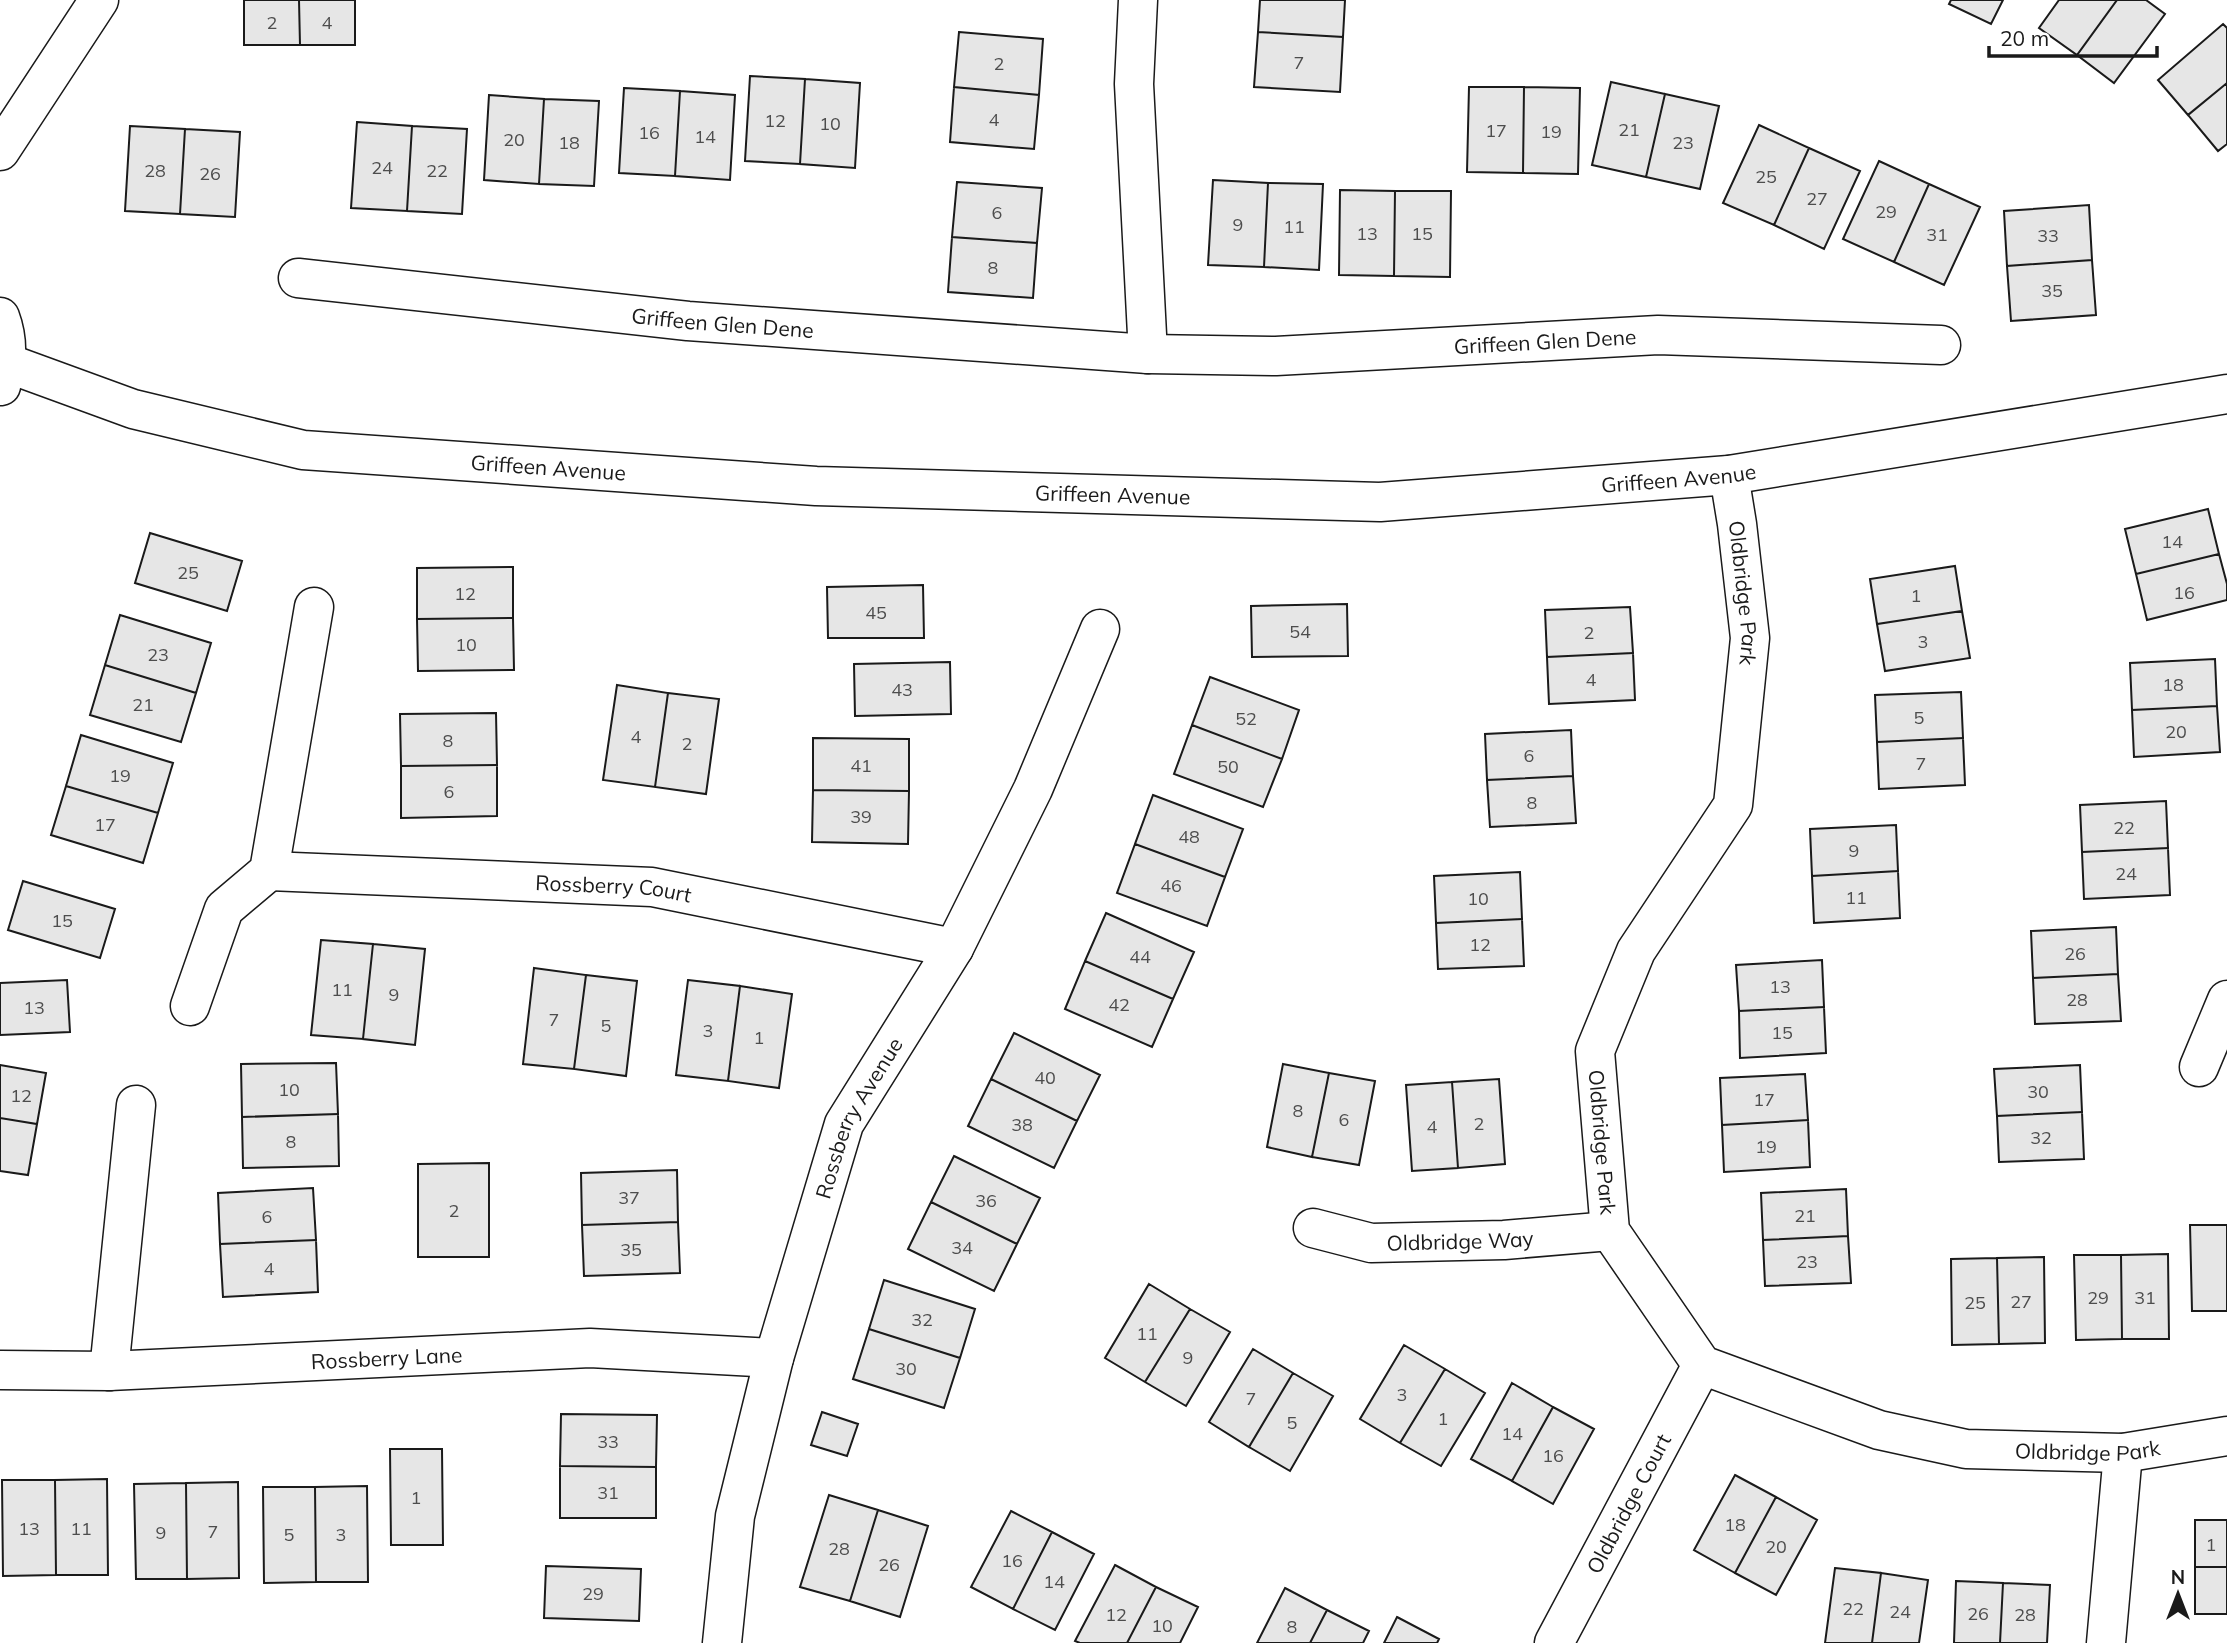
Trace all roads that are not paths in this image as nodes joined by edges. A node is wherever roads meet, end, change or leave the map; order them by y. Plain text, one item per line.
1 (99, 0) edge
2 (1138, 0) edge
3 (0, 151) edge
4 (298, 278) dead end
5 (0, 317) edge
6 (1941, 345) dead end
7 (1148, 354) junction
8 (3, 375) edge
9 (2227, 394) edge
10 (1729, 475) junction
11 (314, 607) dead end
12 (1100, 629) dead end
13 (269, 871) junction
14 (954, 948) junction
15 (2227, 1000) edge
16 (190, 1006) dead end
17 (2199, 1067) dead end
18 (136, 1105) dead end
19 (1313, 1228) dead end
20 (1610, 1231) junction
21 (774, 1358) junction
22 (1702, 1365) junction
23 (0, 1370) edge
24 (109, 1371) junction
25 (2227, 1436) edge
26 (2123, 1453) junction
27 (722, 1643) edge
28 (1554, 1643) edge
29 (2106, 1643) edge

1 - 3 street
2 - 7 street
4 - 7 street, Griffeen Glen Dene
5 - 8 street
6 - 7 street, Griffeen Glen Dene
8 - 10 street, Griffeen Avenue
9 - 10 street, Griffeen Avenue
10 - 20 street, Oldbridge Park
11 - 13 street
12 - 14 street, Rossberry Avenue
13 - 14 street, Rossberry Court
13 - 16 street
14 - 21 street, Rossberry Avenue
15 - 17 street
18 - 24 street
19 - 20 street, Oldbridge Way
20 - 22 street, Oldbridge Park
21 - 24 street, Rossberry Lane
21 - 27 street, Rossberry Avenue
22 - 26 street, Oldbridge Park
22 - 28 street, Oldbridge Court
23 - 24 street, Rossberry Lane
25 - 26 street, Oldbridge Park
26 - 29 street

